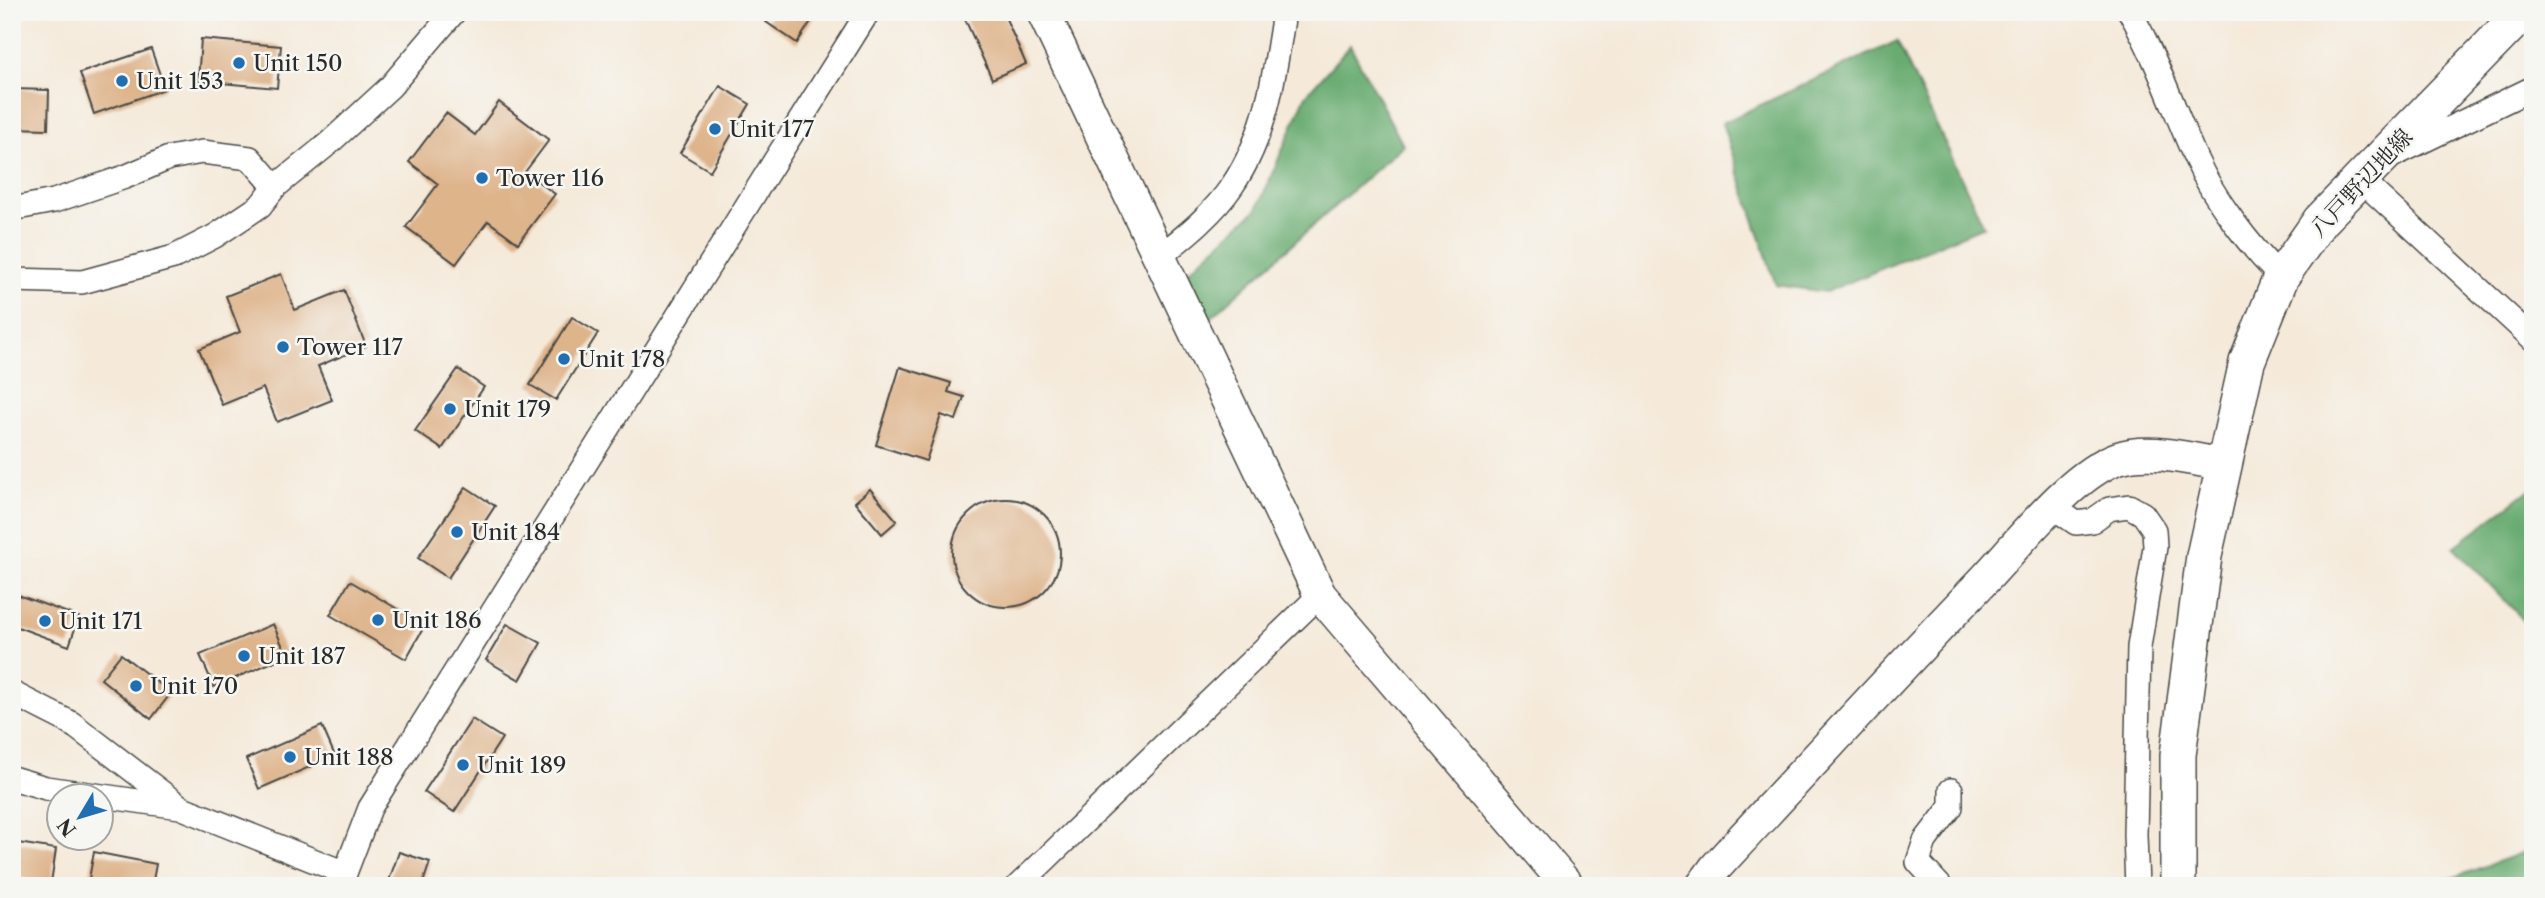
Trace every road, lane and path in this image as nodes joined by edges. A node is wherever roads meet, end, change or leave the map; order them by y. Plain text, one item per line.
1 (454, 12) edge
2 (868, 12) edge
3 (1043, 12) edge
4 (1284, 12) edge
5 (2130, 12) edge
6 (2523, 12) edge
7 (2529, 97) edge
8 (2370, 172) junction
9 (275, 187) junction
10 (12, 209) edge
11 (1160, 257) junction
12 (2281, 277) junction
13 (12, 280) edge
14 (2533, 338) edge
15 (2223, 464) junction
16 (2053, 507) junction
17 (1320, 595) junction
18 (12, 693) edge
19 (12, 778) edge
20 (1951, 790) dead end
21 (180, 807) junction
22 (343, 879) edge
23 (1018, 886) edge
24 (1568, 886) edge
25 (1702, 886) edge
26 (1940, 886) edge
27 (2137, 886) edge
28 (2178, 886) edge

1 - 9 street
2 - 22 street
3 - 11 street
4 - 11 street
5 - 12 street
6 - 8 main road, 八戸野辺地線
7 - 8 street
8 - 12 main road, 八戸野辺地線
8 - 14 street
9 - 10 street
9 - 13 street
11 - 17 street
12 - 15 main road, 八戸野辺地線
15 - 16 street
15 - 28 main road, 八戸野辺地線
16 - 25 street
16 - 27 street
17 - 23 street
17 - 24 street
18 - 21 street
19 - 21 street
20 - 26 street
21 - 22 street

